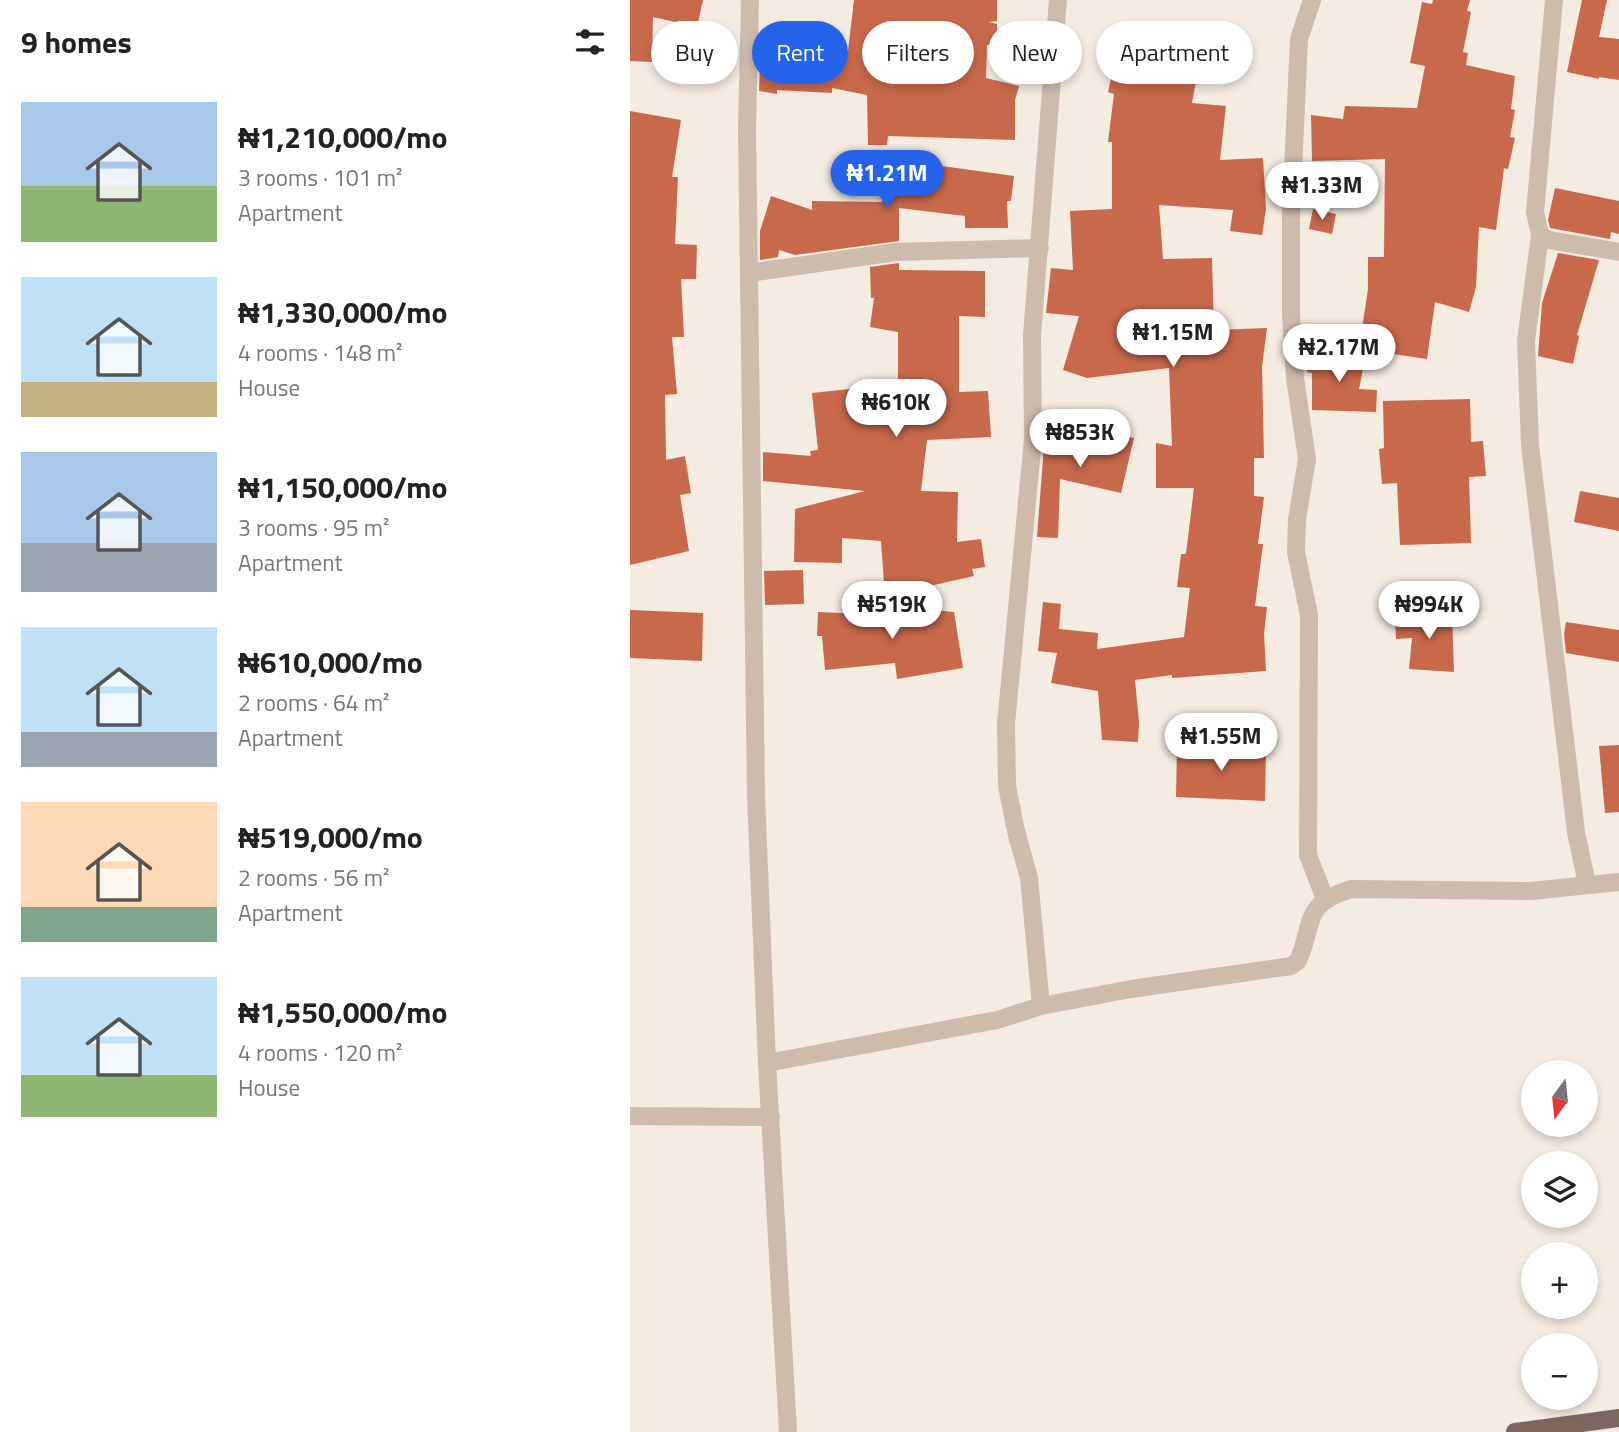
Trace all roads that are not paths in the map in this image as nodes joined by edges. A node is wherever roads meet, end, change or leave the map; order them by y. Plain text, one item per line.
1 (750, 0) edge
2 (1058, 0) edge
3 (1312, 0) edge
4 (1554, 0) edge
5 (1540, 236) junction
6 (1040, 247) junction
7 (1619, 253) edge
8 (749, 273) junction
9 (1619, 882) edge
10 (1587, 884) junction
11 (1325, 899) junction
12 (1041, 1006) junction
13 (767, 1063) junction
14 (630, 1116) edge
15 (771, 1117) junction
16 (1619, 1418) edge
17 (788, 1432) edge
18 (1515, 1432) edge

1 - 8 street
2 - 6 street
3 - 11 street
4 - 5 street
5 - 7 street
5 - 10 street
6 - 8 street
6 - 12 street
8 - 13 street
9 - 10 street
10 - 11 street
11 - 12 street
12 - 13 street
13 - 15 street
14 - 15 street
15 - 17 street
16 - 18 main road

